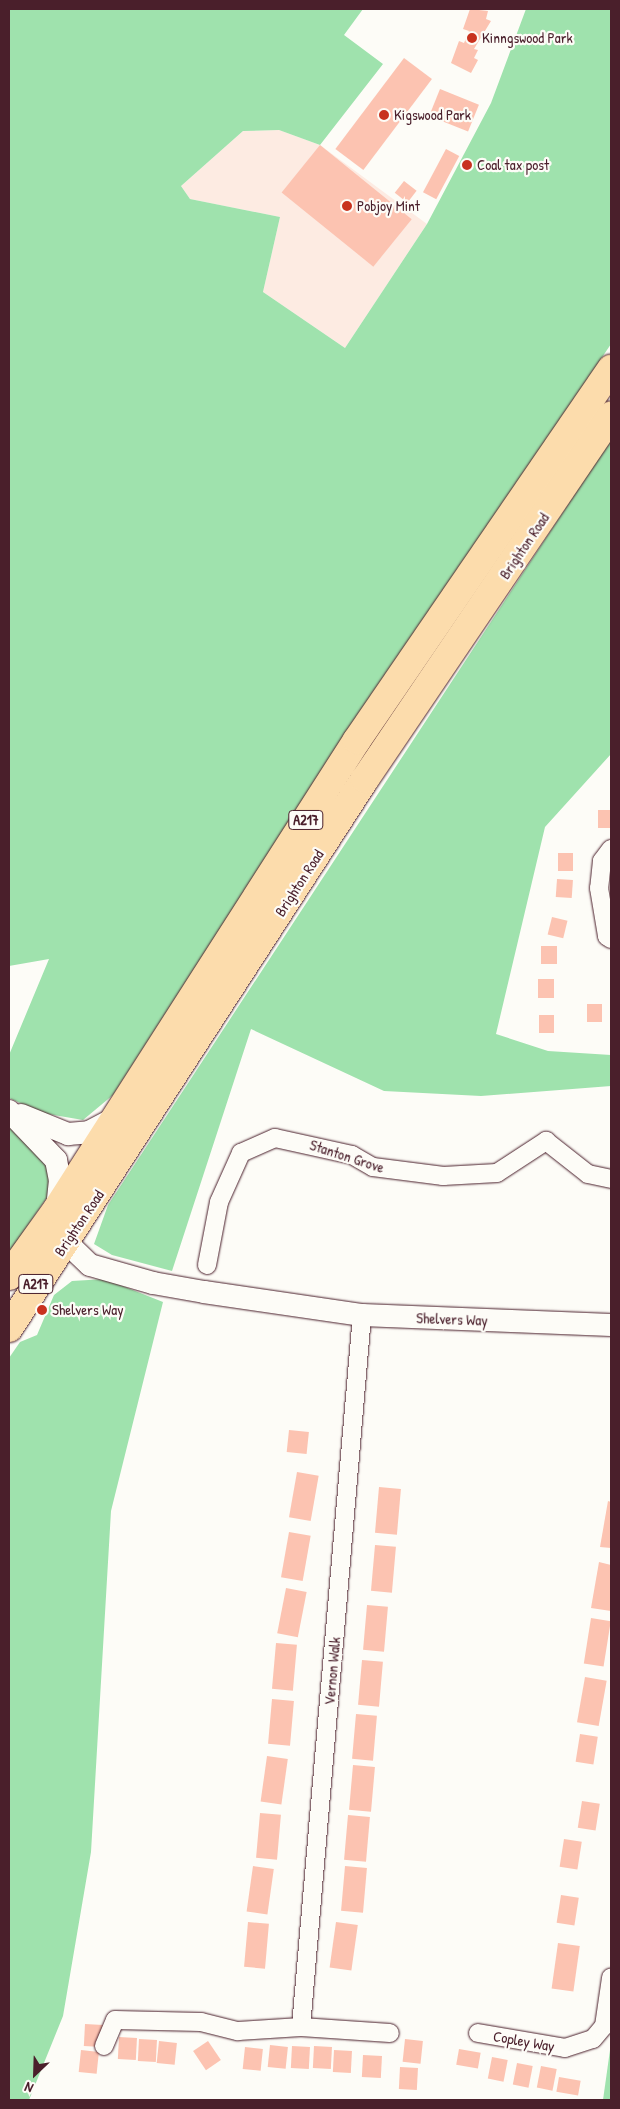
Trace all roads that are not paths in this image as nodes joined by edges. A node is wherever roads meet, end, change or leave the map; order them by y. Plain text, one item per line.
1 (611, 369) edge
2 (611, 416) edge
3 (611, 850) edge
4 (611, 939) edge
5 (9, 1110) edge
6 (115, 1118) junction
7 (611, 1179) edge
8 (57, 1209) junction
9 (66, 1242) junction
10 (90, 1265) junction
11 (208, 1265) dead end
12 (9, 1276) edge
13 (37, 1283) junction
14 (362, 1315) junction
15 (611, 1325) edge
16 (9, 1328) edge
17 (611, 1978) edge
18 (301, 2027) junction
19 (390, 2033) dead end
20 (478, 2033) dead end
21 (104, 2046) dead end

1 - 6 highway, Brighton Road / A217
2 - 9 highway, Brighton Road / A217
3 - 4 street
5 - 6 street
5 - 8 street
6 - 8 highway, Brighton Road / A217
7 - 11 street, Stanton Grove
8 - 12 highway, Brighton Road / A217
9 - 10 street, Shelvers Way
9 - 12 highway
9 - 13 highway, Brighton Road / A217
10 - 13 street
10 - 14 street, Shelvers Way
13 - 16 highway, Brighton Road / A217
14 - 15 street, Shelvers Way
14 - 18 street, Vernon Walk
17 - 20 street, Copley Way
18 - 19 street
18 - 21 street

